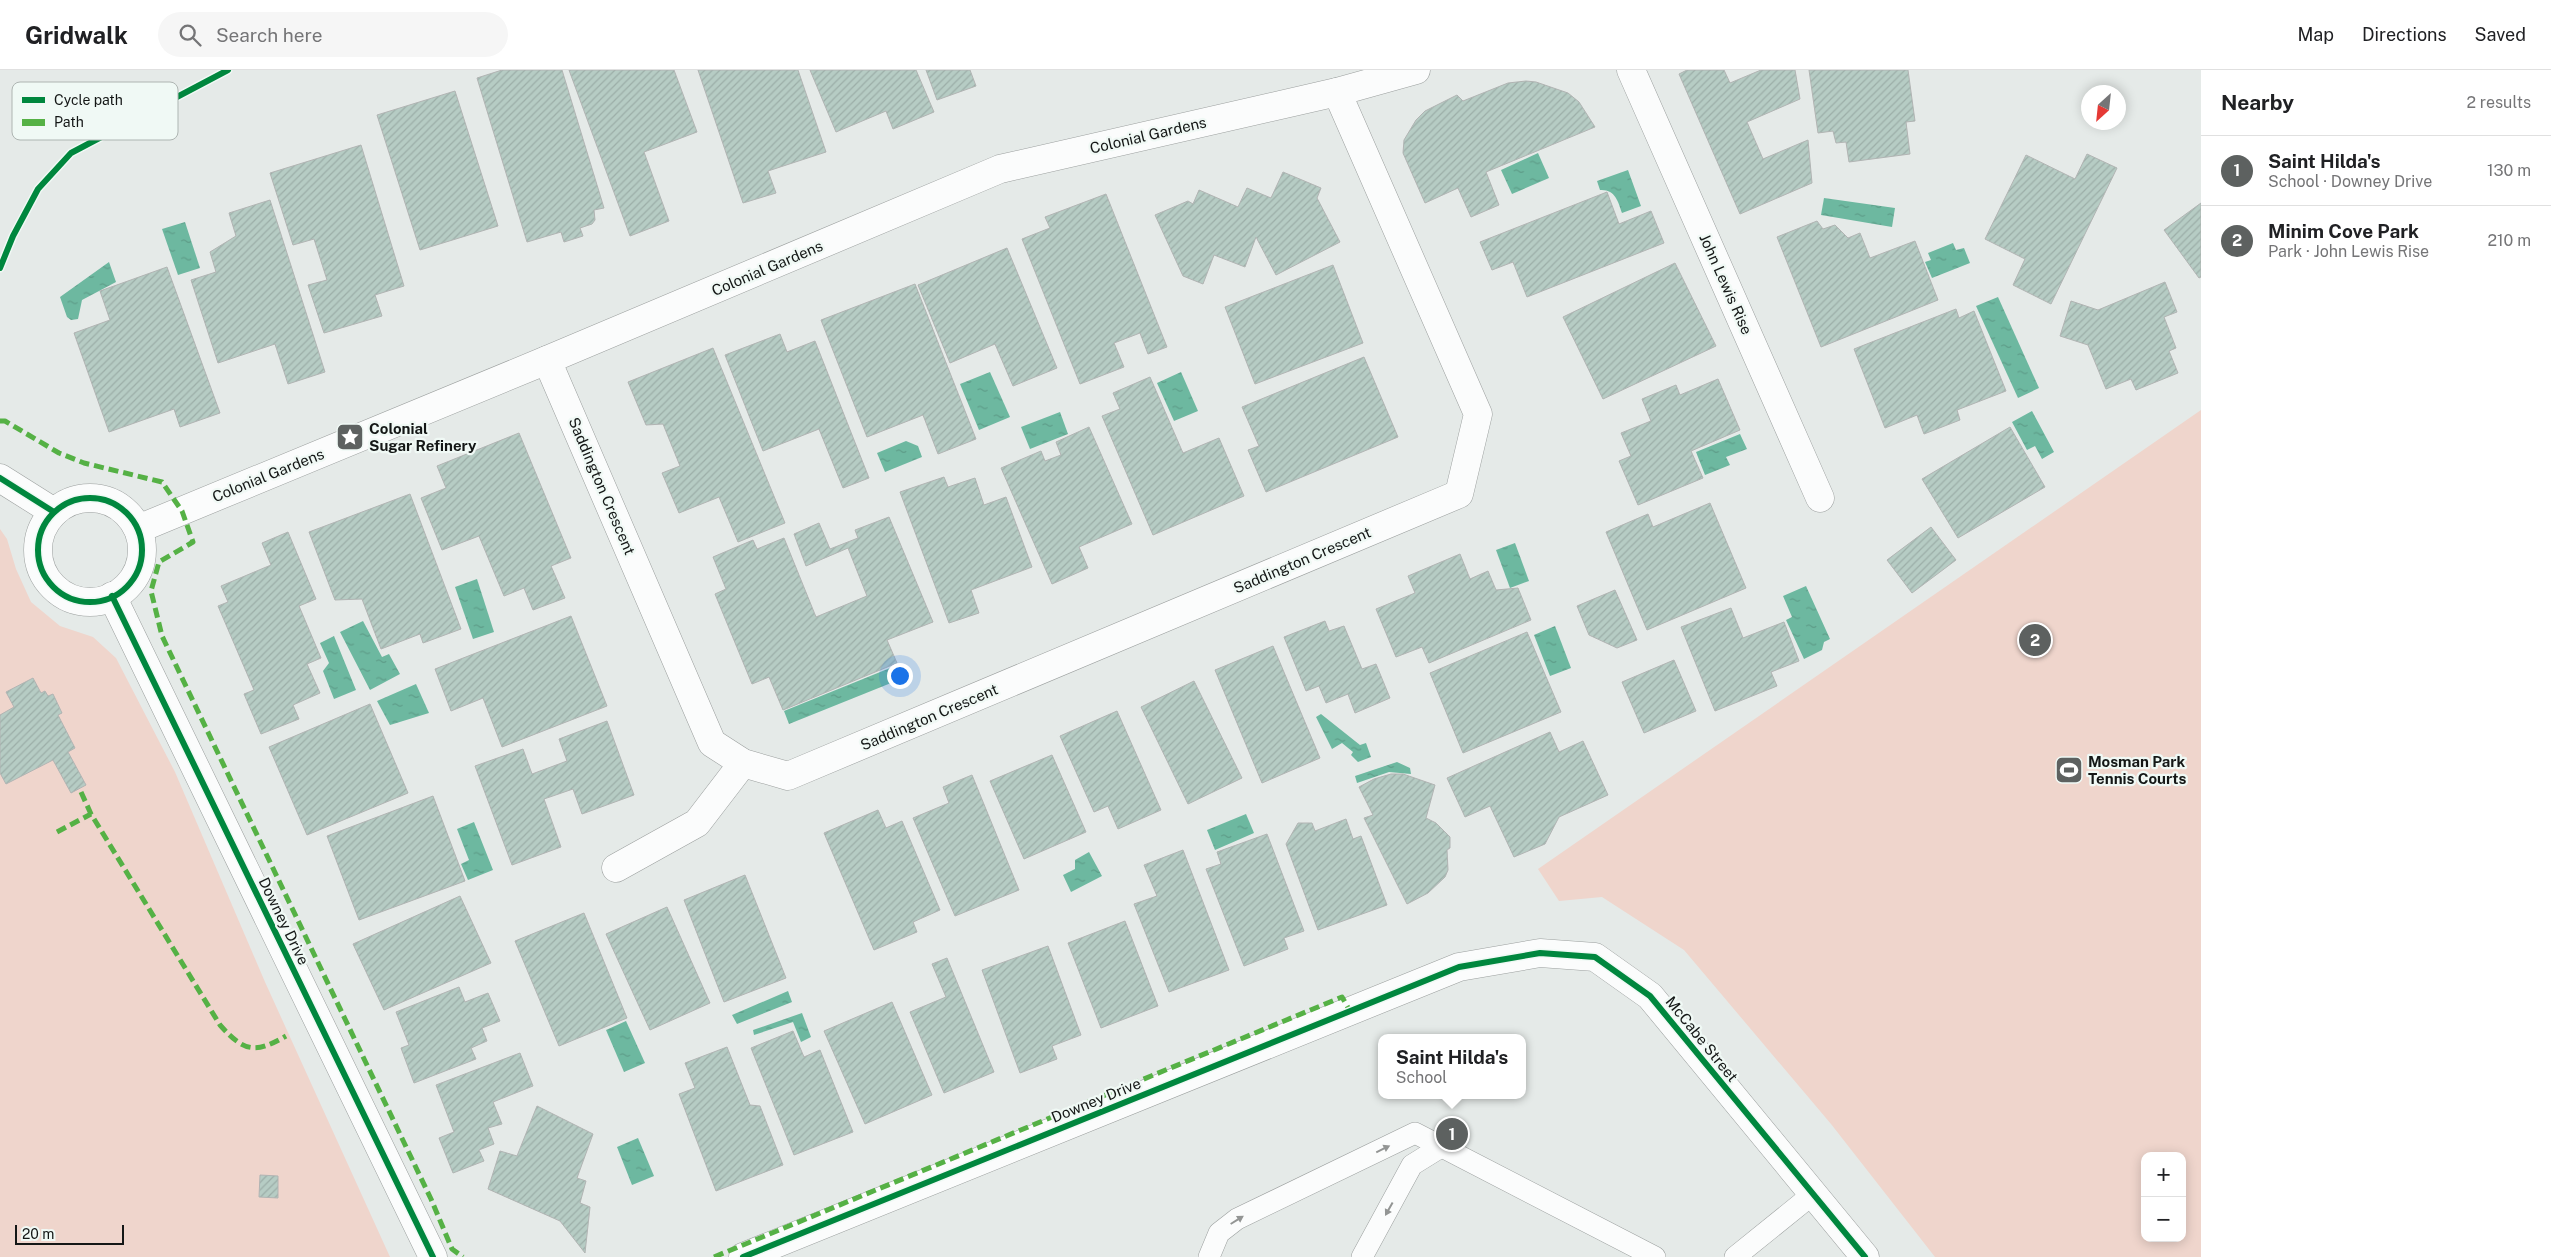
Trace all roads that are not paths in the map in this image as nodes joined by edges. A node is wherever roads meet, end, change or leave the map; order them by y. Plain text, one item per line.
1 (1416, 70) edge
2 (1631, 70) edge
3 (1337, 92) junction
4 (548, 360) junction
5 (0, 478) edge
6 (1820, 498) dead end
7 (54, 512) junction
8 (138, 529) junction
9 (112, 596) junction
10 (743, 764) junction
11 (616, 868) dead end
12 (1459, 967) joint
13 (1441, 1147) junction
14 (1813, 1194) junction
15 (433, 1257) edge
16 (743, 1257) edge
17 (1209, 1257) edge
18 (1362, 1257) edge
19 (1655, 1257) edge
20 (1735, 1257) edge
21 (1865, 1257) edge

1 - 3 street, Colonial Gardens
2 - 6 street, John Lewis Rise
3 - 4 street, Colonial Gardens
3 - 10 street, Saddington Crescent
4 - 8 street, Colonial Gardens
4 - 10 street, Saddington Crescent
5 - 7 street
7 - 8 street
7 - 9 street
8 - 9 street
9 - 15 street, Downey Drive
10 - 11 street
12 - 14 street, McCabe Street
12 - 16 street, Downey Drive
17 -> 13 lane
13 -> 18 lane
13 - 19 lane
14 - 20 lane
14 - 21 street, McCabe Street

